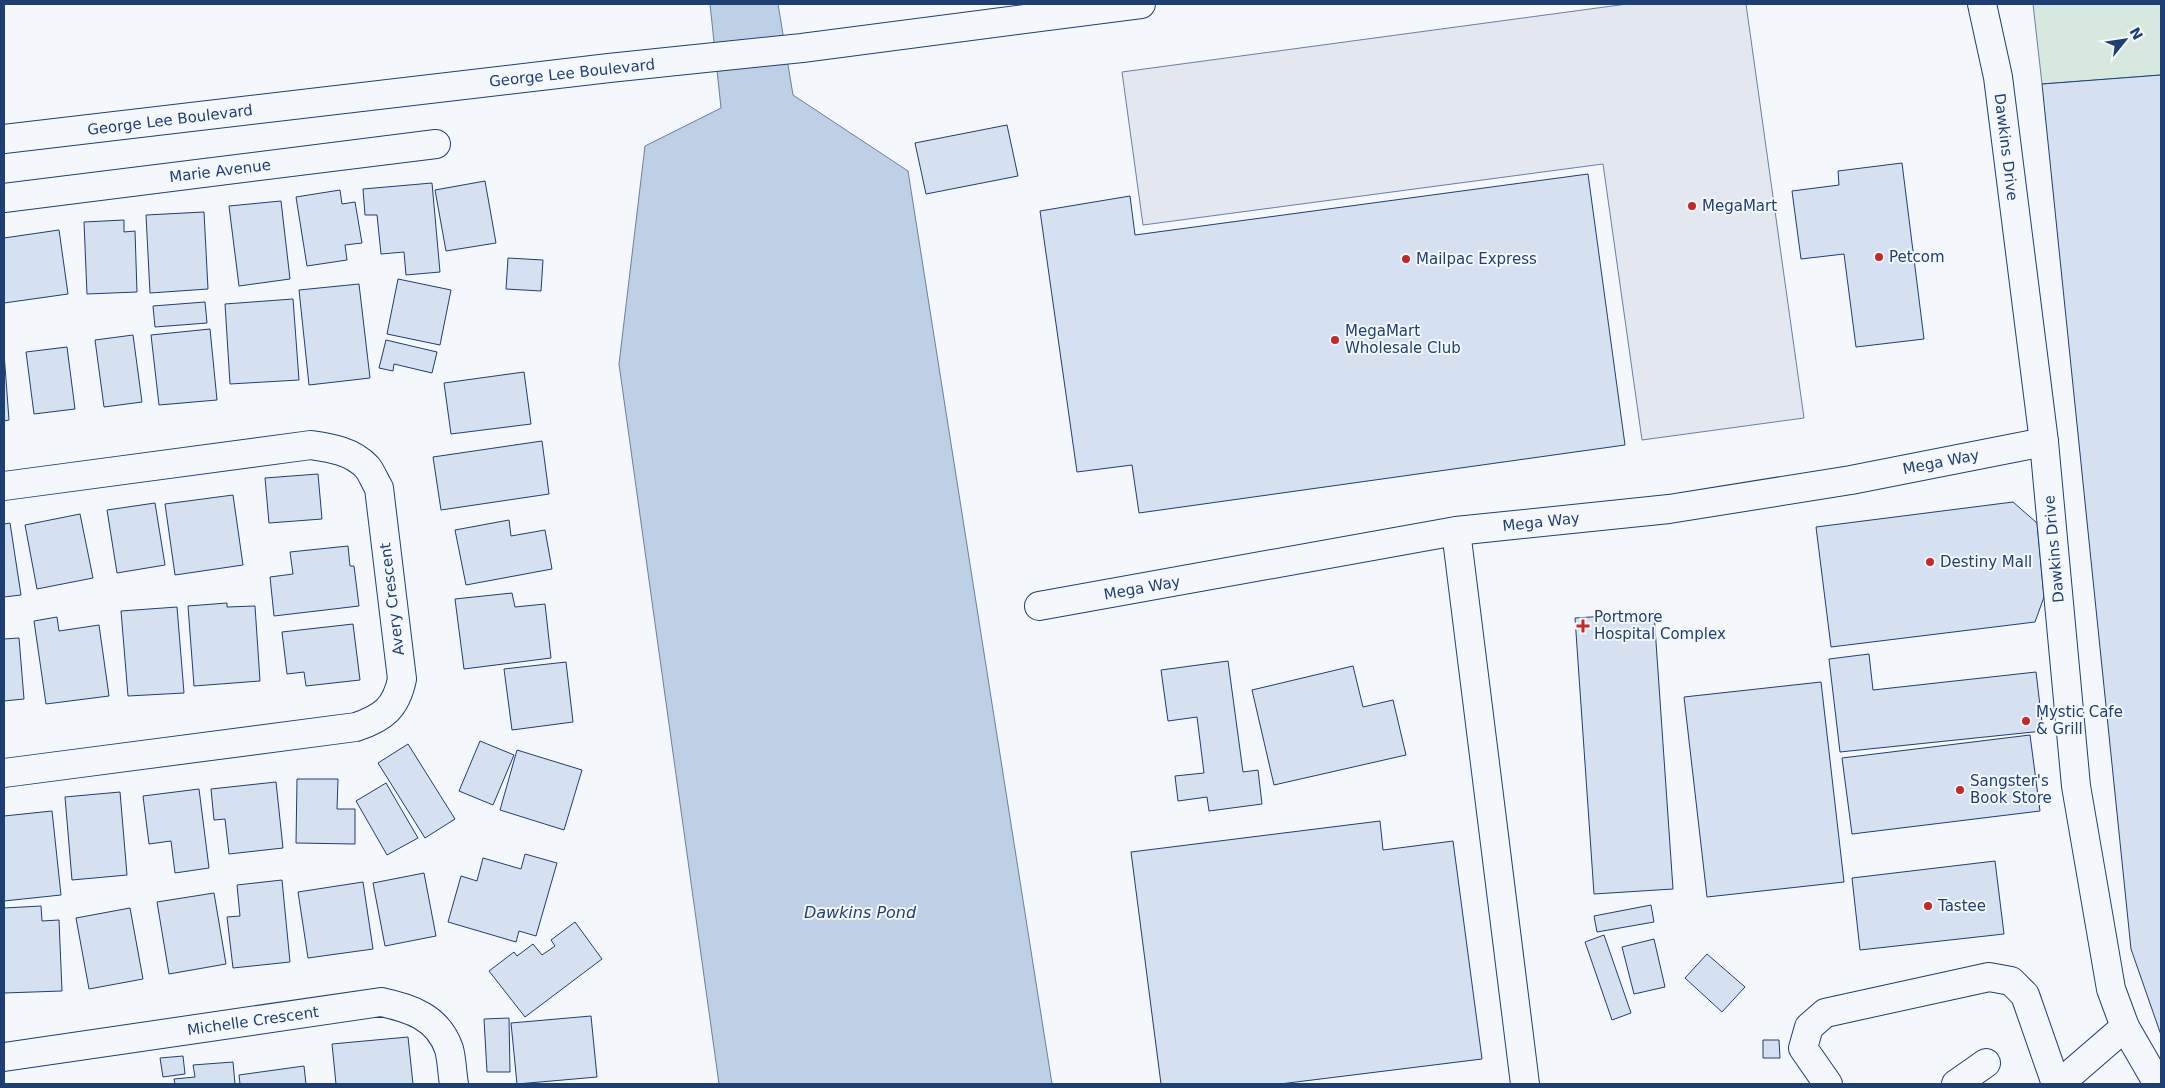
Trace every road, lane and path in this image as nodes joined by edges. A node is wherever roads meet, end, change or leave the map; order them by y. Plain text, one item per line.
1 (1141, 4) edge
2 (1982, 4) edge
3 (4, 139) edge
4 (436, 144) dead end
5 (4, 198) edge
6 (2044, 442) junction
7 (4, 486) edge
8 (1456, 531) junction
9 (1039, 606) dead end
10 (4, 774) edge
11 (2125, 1027) junction
12 (4, 1057) edge
13 (1986, 1063) dead end
14 (454, 1084) edge
15 (1525, 1084) edge
16 (1828, 1084) edge
17 (1956, 1084) edge
18 (2057, 1084) edge
19 (2158, 1084) edge

1 - 3 street, George Lee Boulevard
2 - 6 street, Dawkins Drive
4 - 5 street, Marie Avenue
6 - 8 street, Mega Way
6 - 11 street, Dawkins Drive
7 - 10 street, Avery Crescent
8 - 9 street, Mega Way
8 - 15 street
11 - 18 street
11 - 19 street, Dawkins Drive
12 - 14 street, Michelle Crescent
13 - 17 street
16 - 18 street

